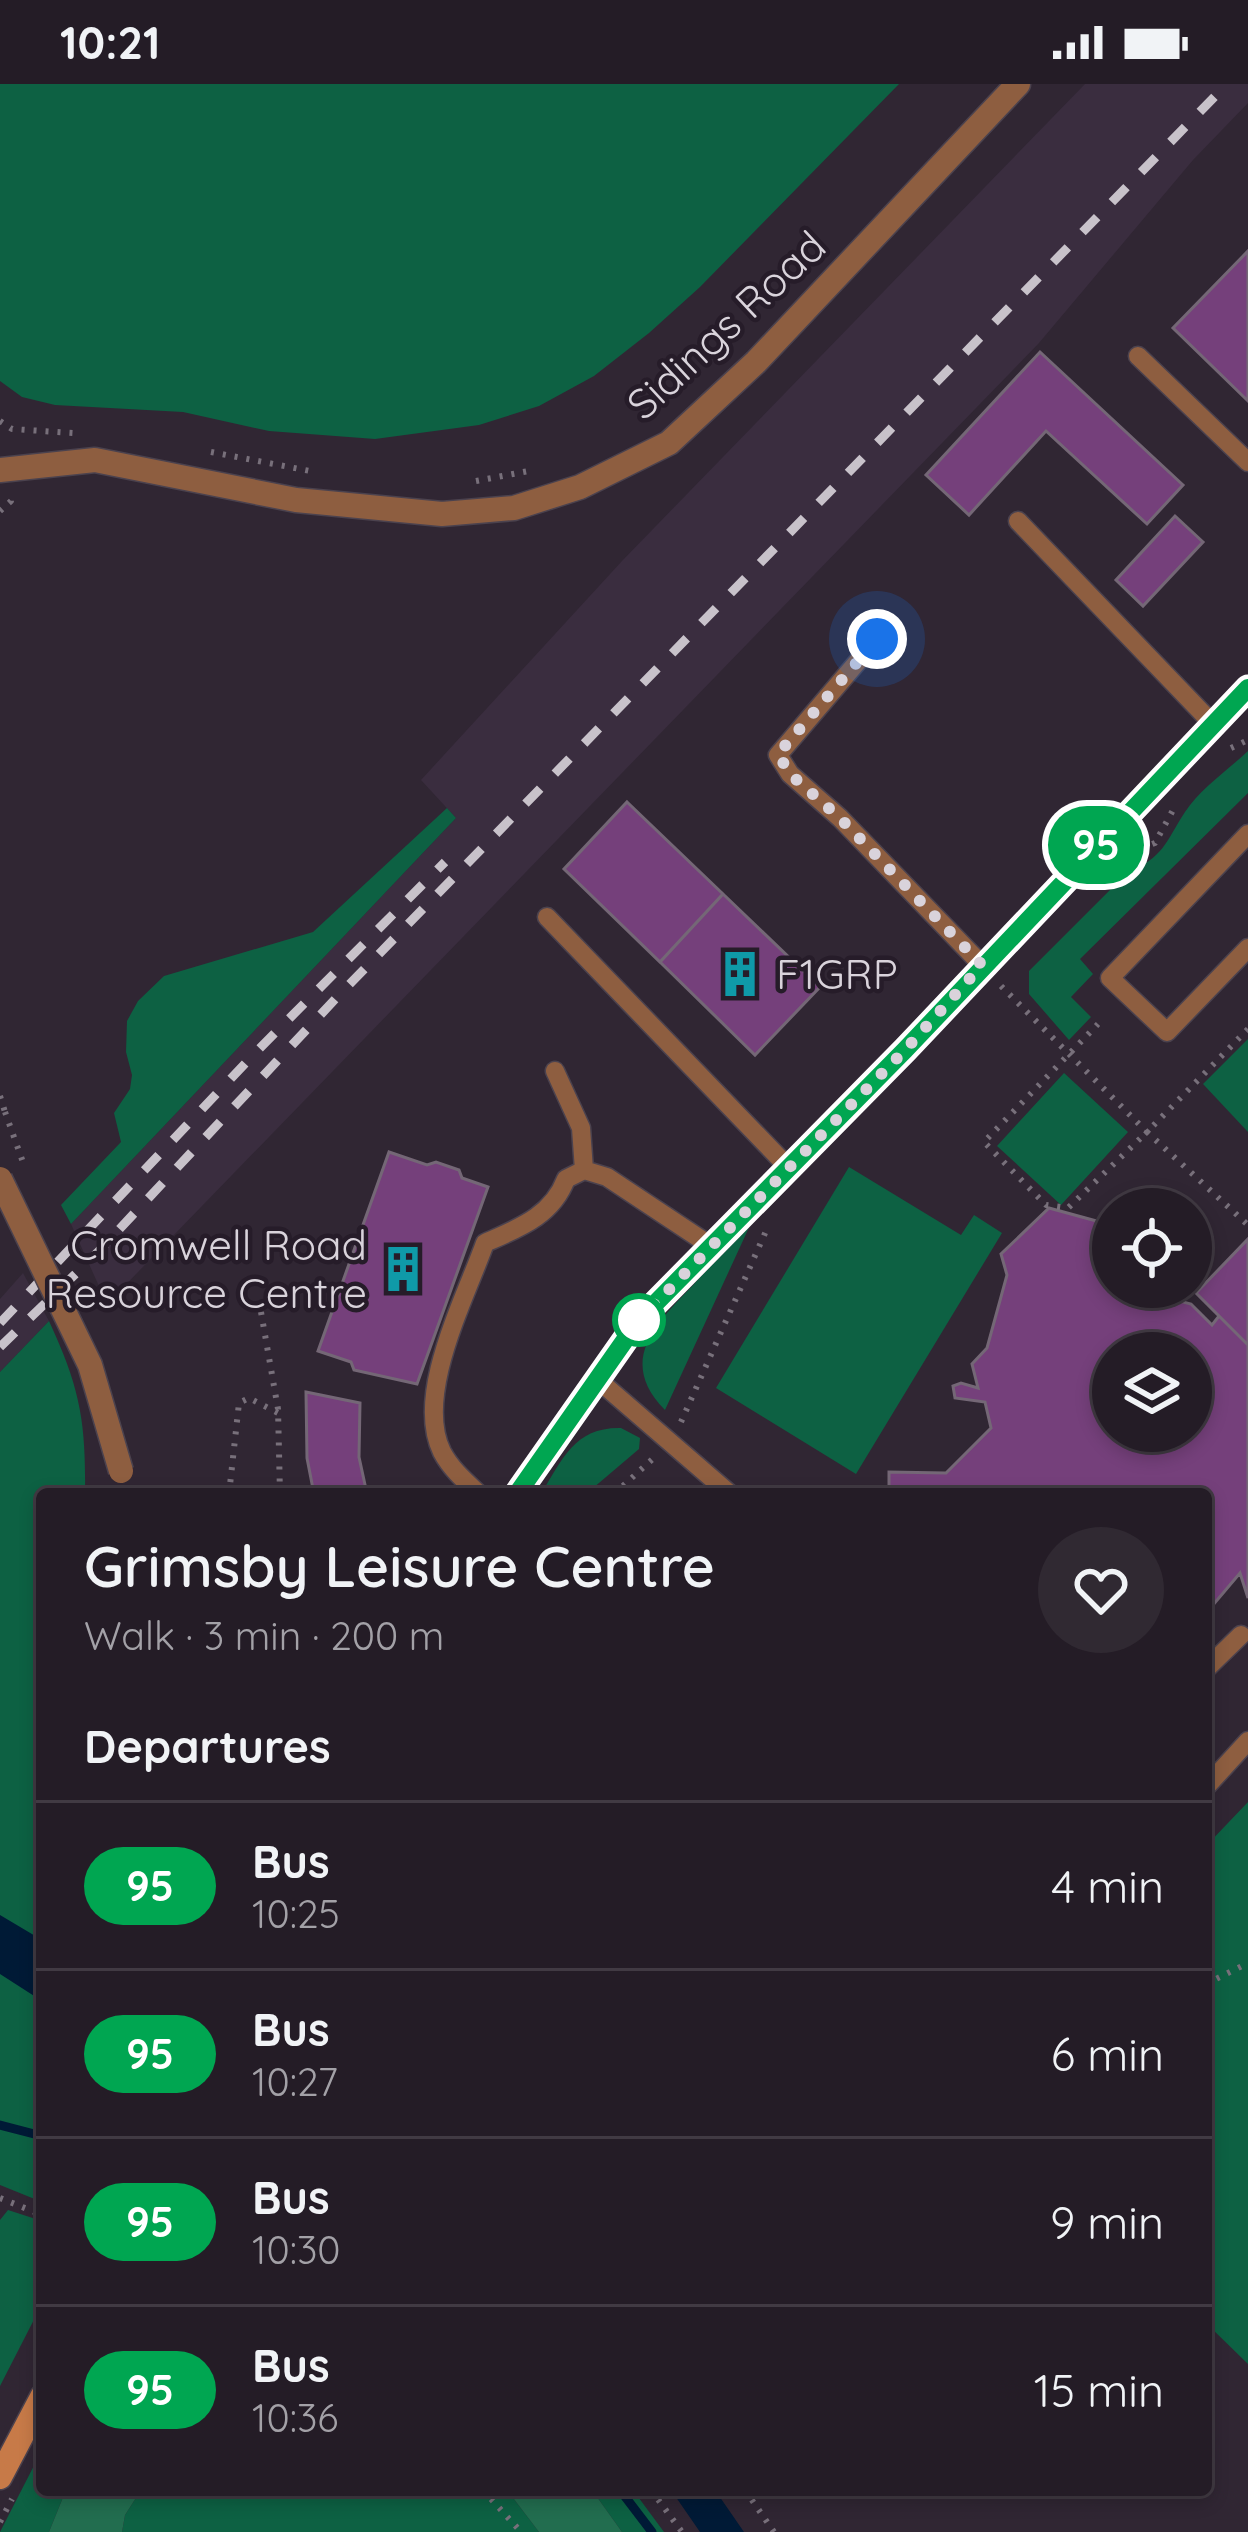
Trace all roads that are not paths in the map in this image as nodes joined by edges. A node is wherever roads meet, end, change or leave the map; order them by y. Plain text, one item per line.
1 (1018, 84) edge
2 (1138, 356) dead end
3 (1248, 462) edge
4 (0, 470) edge
5 (1018, 521) dead end
6 (877, 639) dead end
7 (1248, 688) edge
8 (1212, 723) junction
9 (1248, 834) edge
10 (547, 917) dead end
11 (1248, 948) edge
12 (982, 965) junction
13 (555, 1071) dead end
14 (584, 1170) junction
15 (782, 1173) junction
16 (0, 1179) edge
17 (711, 1246) junction
18 (597, 1379) junction
19 (133, 1487) edge
20 (473, 1488) edge
21 (521, 1488) edge
22 (723, 1488) edge
23 (1241, 1634) dead end
24 (1212, 1664) edge
25 (1248, 1742) edge
26 (1212, 1781) edge
27 (36, 2408) edge
28 (0, 2477) edge

1 - 4 street, Sidings Road
2 - 3 lane
5 - 8 lane
6 - 12 lane
7 - 8 street
8 - 12 street
9 - 11 lane
10 - 15 lane
12 - 15 street
13 - 14 lane
14 - 17 lane
14 - 20 lane
15 - 17 street
16 - 19 street, bridge
17 - 18 street
18 - 21 street
18 - 22 lane
23 - 24 lane
25 - 26 lane
27 - 28 street

